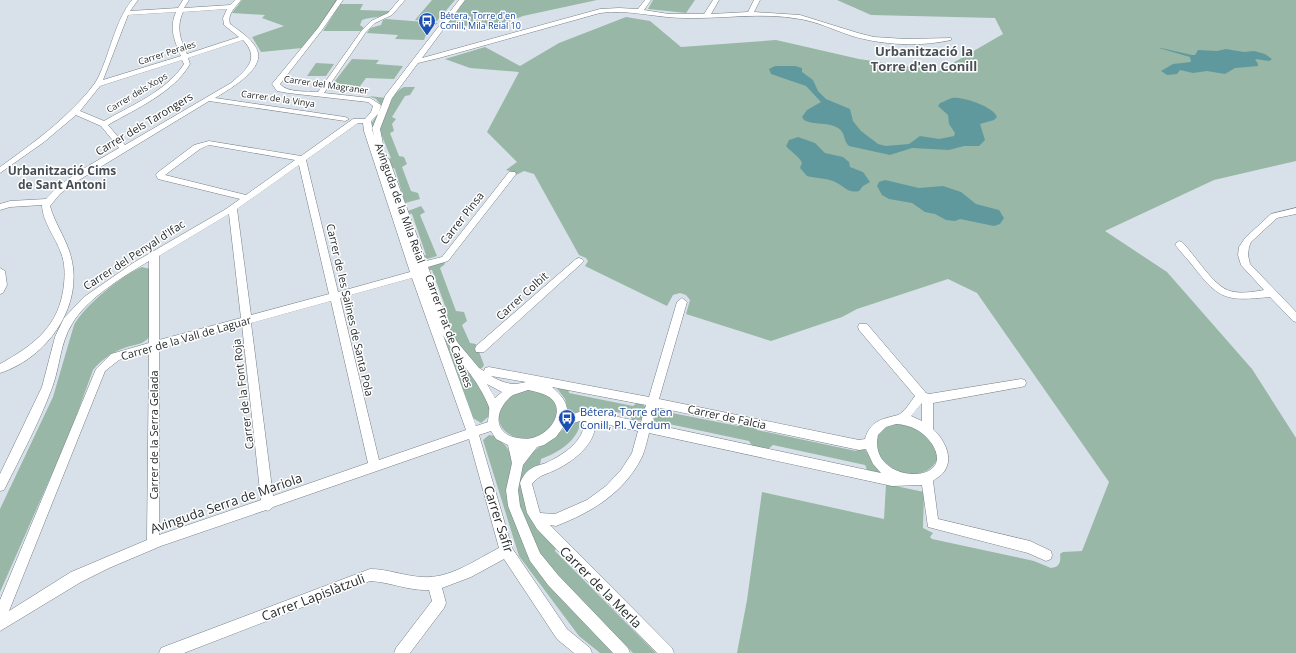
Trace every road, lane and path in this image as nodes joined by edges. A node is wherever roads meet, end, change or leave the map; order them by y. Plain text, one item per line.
1 (135, 0) edge
2 (186, 0) edge
3 (238, 0) edge
4 (340, 0) edge
5 (402, 0) edge
6 (462, 0) edge
7 (648, 0) edge
8 (716, 0) edge
9 (757, 0) edge
10 (232, 7) junction
11 (180, 10) junction
12 (640, 10) junction
13 (125, 13) junction
14 (707, 15) junction
15 (750, 15) junction
16 (244, 38) junction
17 (949, 39) dead end
18 (184, 57) junction
19 (417, 61) junction
20 (96, 85) junction
21 (320, 94) junction
22 (208, 99) junction
23 (74, 111) junction
24 (345, 119) dead end
25 (367, 121) junction
26 (104, 124) junction
27 (124, 149) junction
28 (302, 159) junction
29 (0, 171) edge
30 (512, 174) dead end
31 (247, 198) junction
32 (48, 202) junction
33 (0, 207) edge
34 (233, 208) junction
35 (1296, 212) edge
36 (1179, 244) dead end
37 (154, 254) junction
38 (579, 261) dead end
39 (419, 269) junction
40 (0, 271) edge
41 (0, 292) edge
42 (1273, 293) junction
43 (335, 296) junction
44 (682, 302) dead end
45 (1296, 318) edge
46 (246, 321) junction
47 (864, 327) dead end
48 (154, 346) junction
49 (480, 349) dead end
50 (0, 369) edge
51 (475, 371) junction
52 (489, 371) dead end
53 (1021, 383) dead end
54 (517, 389) junction
55 (925, 397) junction
56 (652, 402) junction
57 (495, 408) junction
58 (582, 416) junction
59 (902, 419) junction
60 (561, 422) junction
61 (494, 425) junction
62 (645, 428) junction
63 (927, 429) junction
64 (473, 434) junction
65 (513, 443) junction
66 (533, 444) junction
67 (870, 444) junction
68 (518, 463) junction
69 (375, 467) junction
70 (927, 478) junction
71 (910, 480) junction
72 (0, 486) edge
73 (268, 505) junction
74 (537, 519) junction
75 (153, 544) junction
76 (506, 551) junction
77 (1046, 555) dead end
78 (434, 584) junction
79 (0, 616) edge
80 (0, 624) edge
81 (166, 653) edge
82 (401, 653) edge
83 (585, 653) edge
84 (623, 653) edge
85 (667, 653) edge

1 - 13 street
2 - 11 street
3 - 10 street
4 - 21 street, Carrer del Magraner
5 - 21 street
6 - 19 street, Avinguda de la Mila Reial
7 - 12 street
8 - 14 street
9 - 15 street
10 - 11 street
10 - 16 street
11 - 13 street
11 - 18 street
12 - 14 street
12 - 19 street
13 - 20 street
14 - 15 street
15 - 17 street
16 - 18 street, Carrer Perales
16 - 22 street, Carrer dels Tarongers
18 - 20 street, Carrer Perales
18 - 26 street, Carrer dels Xops
19 - 39 street, Avinguda de la Mila Reial
20 - 23 street
21 - 25 street, Carrer del Magraner
22 - 24 street, Carrer de la Vinya
22 - 27 street, Carrer dels Tarongers
23 - 26 street
23 - 29 street
25 - 28 street, Carrer del Penyal d'Ifac
25 - 39 street, Carrer Prat de Cabanes
26 - 27 street
27 - 32 street, Carrer dels Tarongers
28 - 31 street, Carrer del Penyal d'Ifac
28 - 31 street
28 - 43 street, Carrer de les Salines de Santa Pola
30 - 39 street, Carrer Pinsa
31 - 34 street, Carrer del Penyal d'Ifac
32 - 33 street
32 - 50 street
34 - 37 street, Carrer del Penyal d'Ifac
34 - 46 street, Carrer de la Font Roja
35 - 42 street
36 - 42 street
37 - 48 street, Carrer de la Serra Gelada
37 - 72 street, Carrer del Penyal d'Ifac
38 - 49 street, Carrer Colbit
39 - 43 street, Carrer de la Vall de Laguar
39 - 51 street, Avinguda de la Mila Reial
39 - 64 street, Carrer Prat de Cabanes
40 - 41 street
42 - 45 street
43 - 46 street, Carrer de la Vall de Laguar
43 - 69 street, Carrer de les Salines de Santa Pola
44 - 56 street
46 - 48 street, Carrer de la Vall de Laguar
46 - 73 street, Carrer de la Font Roja
47 - 55 street
48 - 75 street, Carrer de la Serra Gelada
48 - 79 street, Carrer de la Vall de Laguar
51 - 54 street, Avinguda de la Mila Reial
51 - 57 street, Avinguda de la Mila Reial
52 - 56 street, Carrer de Falcia
53 - 55 street
54 - 57 street
54 - 60 street
55 - 59 street
55 - 63 street
56 - 62 street
56 - 67 street, Carrer de Falcia
57 - 61 street
58 - 60 street
58 - 62 street
58 - 74 street
59 - 63 street
59 - 67 street
60 - 66 street
61 - 64 street, Avinguda Serra de Mariola
61 - 65 street
62 - 71 street
62 - 74 street
63 - 70 street
64 - 69 street, Avinguda Serra de Mariola
64 - 76 street, Carrer Safir
65 - 66 street
65 - 68 street
66 - 68 street
67 - 71 street
68 - 84 street
69 - 73 street, Avinguda Serra de Mariola
70 - 71 street
70 - 77 street
73 - 75 street, Avinguda Serra de Mariola
74 - 85 street, Carrer de la Merla
75 - 80 street, Avinguda Serra de Mariola
76 - 78 street, Carrer Lapislàtzuli
76 - 83 street, Carrer Safir
78 - 81 street, Carrer Lapislàtzuli
78 - 82 street

